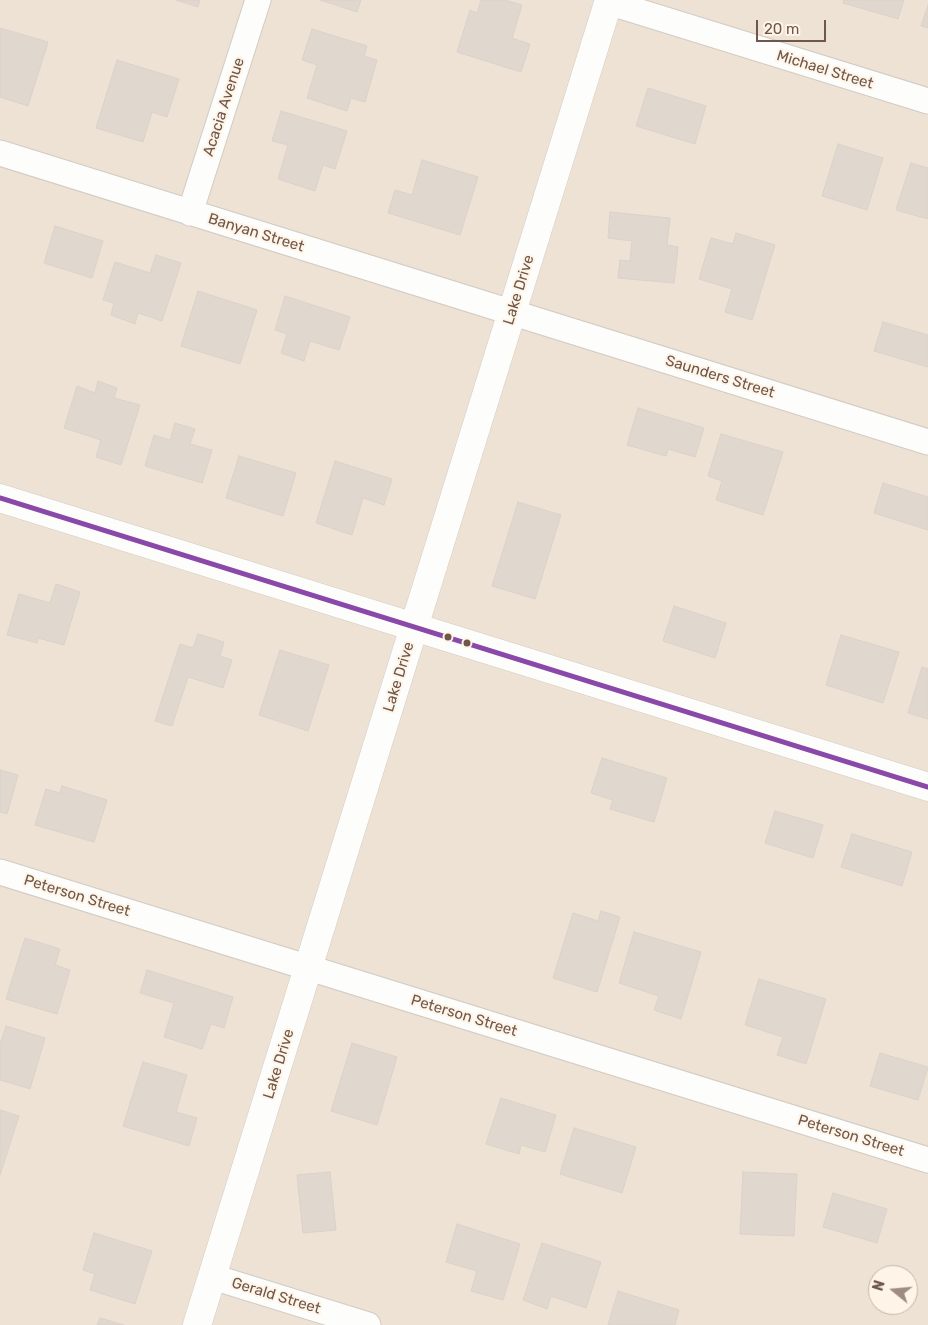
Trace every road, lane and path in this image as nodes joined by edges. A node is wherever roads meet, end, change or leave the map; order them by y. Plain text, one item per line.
1 (258, 0) edge
2 (609, 1) edge
3 (928, 101) edge
4 (0, 154) edge
5 (190, 213) junction
6 (512, 312) junction
7 (928, 442) edge
8 (0, 498) edge
9 (414, 627) junction
10 (928, 787) edge
11 (0, 872) edge
12 (309, 967) junction
13 (928, 1160) edge
14 (212, 1277) junction
15 (198, 1325) edge
16 (368, 1325) edge

1 - 5 street, Acacia Avenue
2 - 3 street, Michael Street
2 - 6 street, Lake Drive
4 - 5 street, Banyan Street
5 - 6 street, Banyan Street
6 - 7 street, Saunders Street
6 - 9 street, Lake Drive
8 - 9 street
9 - 10 street
9 - 12 street, Lake Drive
11 - 12 street, Peterson Street
12 - 13 street, Peterson Street
12 - 14 street, Lake Drive
14 - 15 street, Lake Drive
14 - 16 street, Gerald Street

